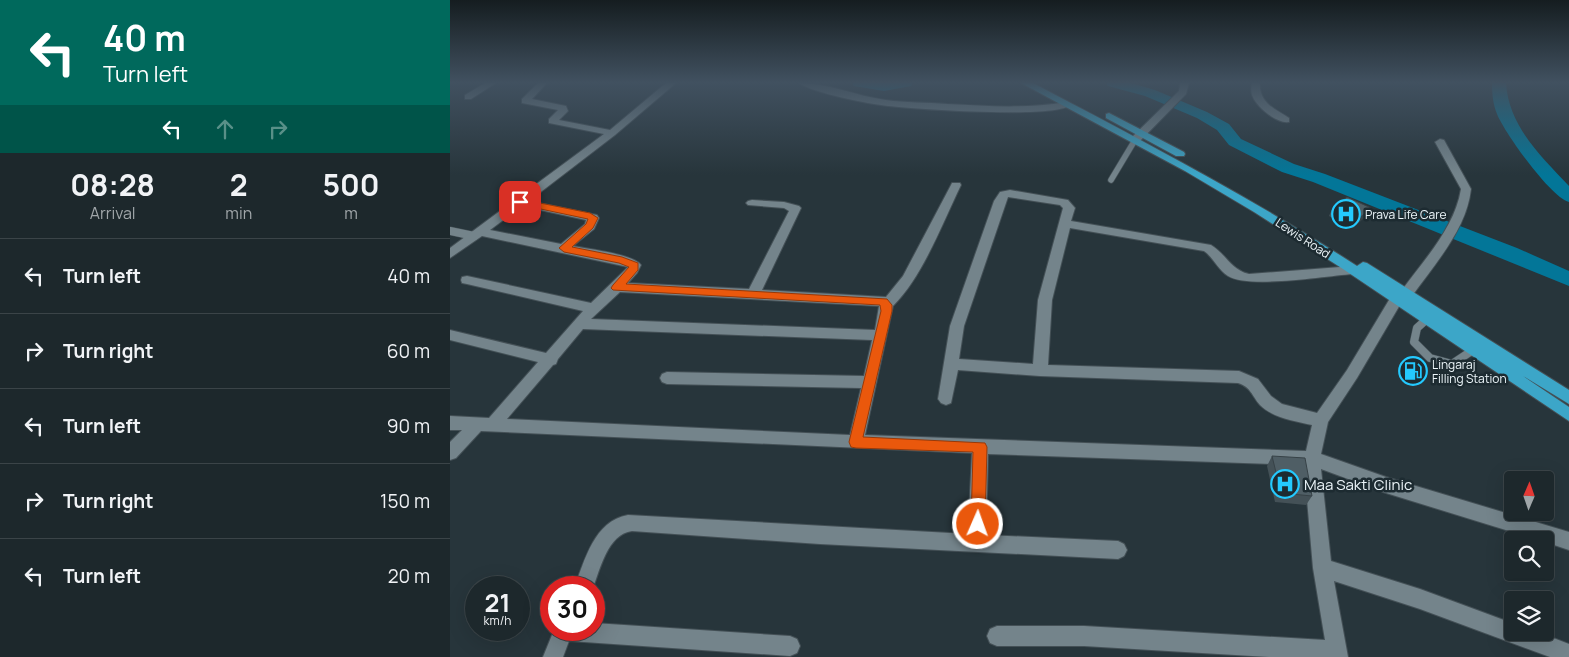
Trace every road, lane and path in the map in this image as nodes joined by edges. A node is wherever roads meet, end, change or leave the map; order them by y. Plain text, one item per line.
1 (561, 114) edge
2 (636, 114) edge
3 (1091, 114) edge
4 (1162, 114) edge
5 (1277, 114) edge
6 (1286, 120) dead end
7 (612, 133) junction
8 (1138, 136) junction
9 (1440, 142) dead end
10 (1111, 180) dead end
11 (956, 185) dead end
12 (520, 202) junction
13 (752, 203) dead end
14 (1065, 224) junction
15 (450, 231) edge
16 (477, 234) junction
17 (564, 248) junction
18 (450, 254) edge
19 (1353, 270) junction
20 (467, 280) dead end
21 (617, 288) junction
22 (753, 295) junction
23 (1402, 296) junction
24 (886, 305) junction
25 (593, 308) junction
26 (1427, 319) junction
27 (580, 324) junction
28 (881, 336) junction
29 (453, 340) edge
30 (1473, 350) junction
31 (551, 360) junction
32 (950, 364) junction
33 (1509, 366) junction
34 (1040, 370) junction
35 (667, 378) dead end
36 (869, 382) junction
37 (1569, 398) edge
38 (946, 399) dead end
39 (1569, 415) edge
40 (1321, 420) junction
41 (450, 423) edge
42 (485, 425) junction
43 (856, 442) junction
44 (980, 447) junction
45 (450, 453) edge
46 (1312, 458) junction
47 (1569, 541) edge
48 (977, 543) junction
49 (1118, 550) dead end
50 (1322, 568) junction
51 (588, 576) edge
52 (605, 633) edge
53 (997, 636) dead end
54 (560, 641) edge
55 (790, 646) dead end
56 (1338, 654) edge
57 (1569, 654) edge
58 (553, 657) edge

1 - 7 street
2 - 7 street
3 - 8 main road, Lewis Road
4 - 8 street
5 - 6 street
7 - 12 street
8 - 10 lane
8 - 19 main road, Lewis Road
8 - 23 main road, Lewis Road
9 - 23 street
11 - 24 street
12 - 16 street
12 - 17 street
13 - 22 street
14 - 19 street
14 - 32 street
14 - 34 street
15 - 16 lane
16 - 17 street
16 - 18 street
17 - 21 street
19 - 23 main road, Lewis Road
20 - 25 street
21 - 22 street
21 - 25 street
22 - 24 street
23 - 26 main road, Lewis Road
23 - 33 main road, Lewis Road
23 - 40 street
24 - 28 street
25 - 27 street
26 - 30 main road, Lewis Road
26 - 30 lane
27 - 28 street
27 - 31 street
28 - 36 street
29 - 31 street
30 - 33 main road, Lewis Road
31 - 42 street
32 - 34 street
32 - 38 street
33 - 37 main road, Lewis Road
33 - 39 main road, Lewis Road
34 - 40 street
35 - 36 street
36 - 43 street
40 - 46 street
41 - 42 street
42 - 43 street
42 - 45 street
43 - 44 street
44 - 46 street
44 - 48 street
46 - 47 street
46 - 50 street
48 - 49 street
48 - 51 street
50 - 56 street
50 - 57 street
52 - 55 street
53 - 56 street
54 - 58 street

